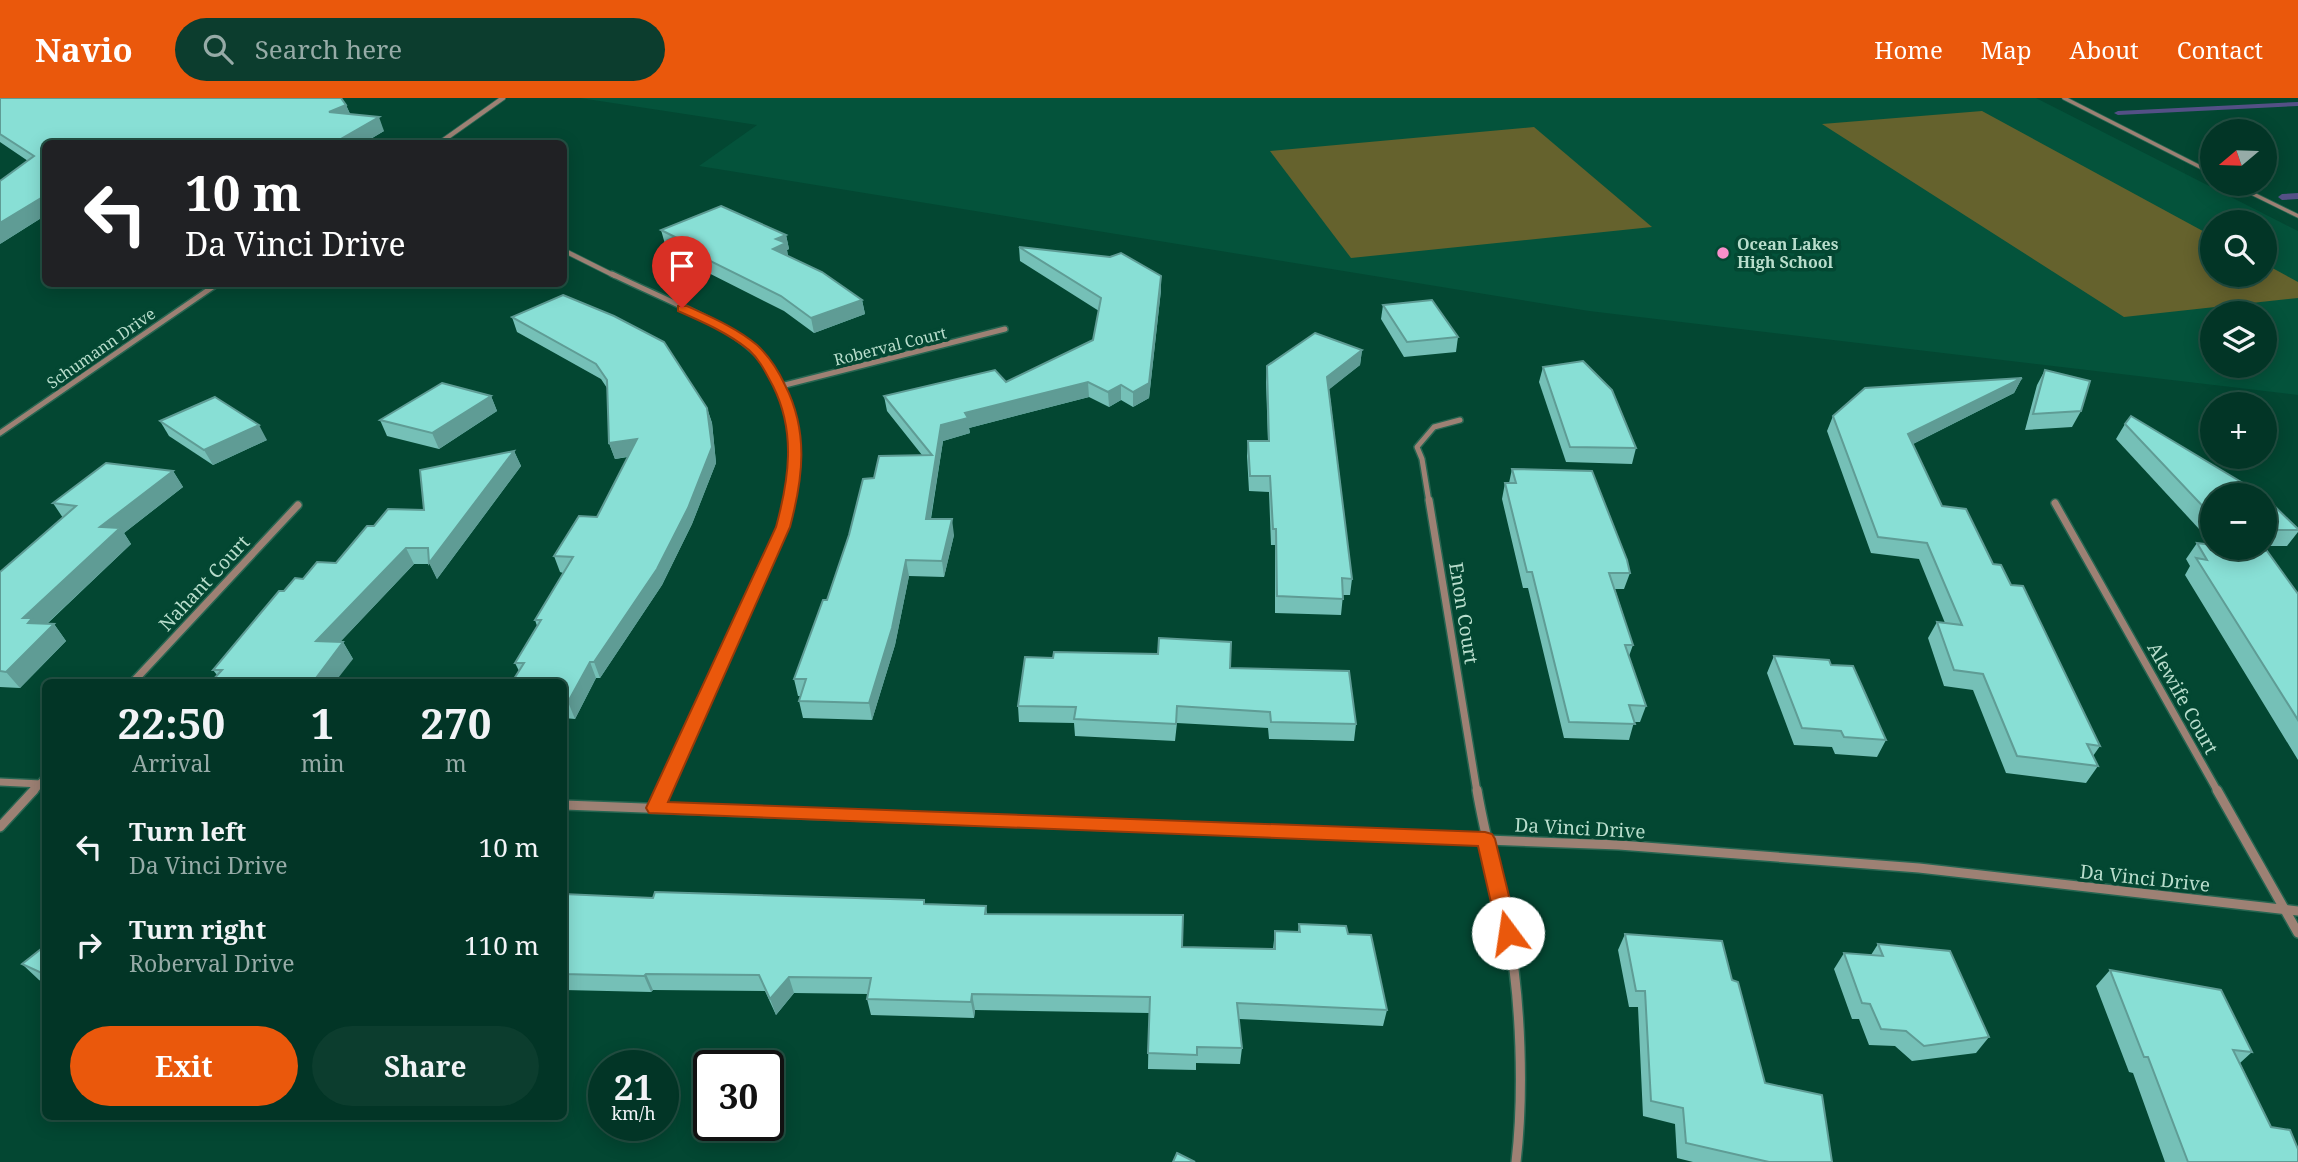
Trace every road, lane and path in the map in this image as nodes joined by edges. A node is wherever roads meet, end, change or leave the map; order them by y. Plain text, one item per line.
1 (503, 98) edge
2 (2064, 98) edge
3 (444, 140) edge
4 (2200, 167) edge
5 (2257, 196) edge
6 (2298, 216) edge
7 (567, 252) dead end
8 (213, 287) edge
9 (1005, 329) dead end
10 (781, 386) junction
11 (1460, 420) dead end
12 (0, 433) edge
13 (2055, 503) dead end
14 (298, 505) dead end
15 (136, 679) edge
16 (0, 782) edge
17 (42, 782) edge
18 (42, 784) edge
19 (567, 805) edge
20 (656, 808) junction
21 (0, 827) edge
22 (1485, 839) junction
23 (2284, 909) junction
24 (2298, 911) edge
25 (2298, 933) edge
26 (1516, 1162) edge

1 - 3 street
2 - 4 lane
5 - 6 lane
7 - 10 street
8 - 12 street, Schumann Drive
9 - 10 street, Roberval Court
10 - 20 street
11 - 22 street, Enon Court
13 - 23 street, Alewife Court
14 - 15 street, Nahant Court
16 - 17 street
18 - 21 street
19 - 20 street, Da Vinci Drive
20 - 22 street, Da Vinci Drive
22 - 23 street, Da Vinci Drive
22 - 26 street, Enon Court
23 - 24 street, Da Vinci Drive
23 - 25 street, Alewife Court

